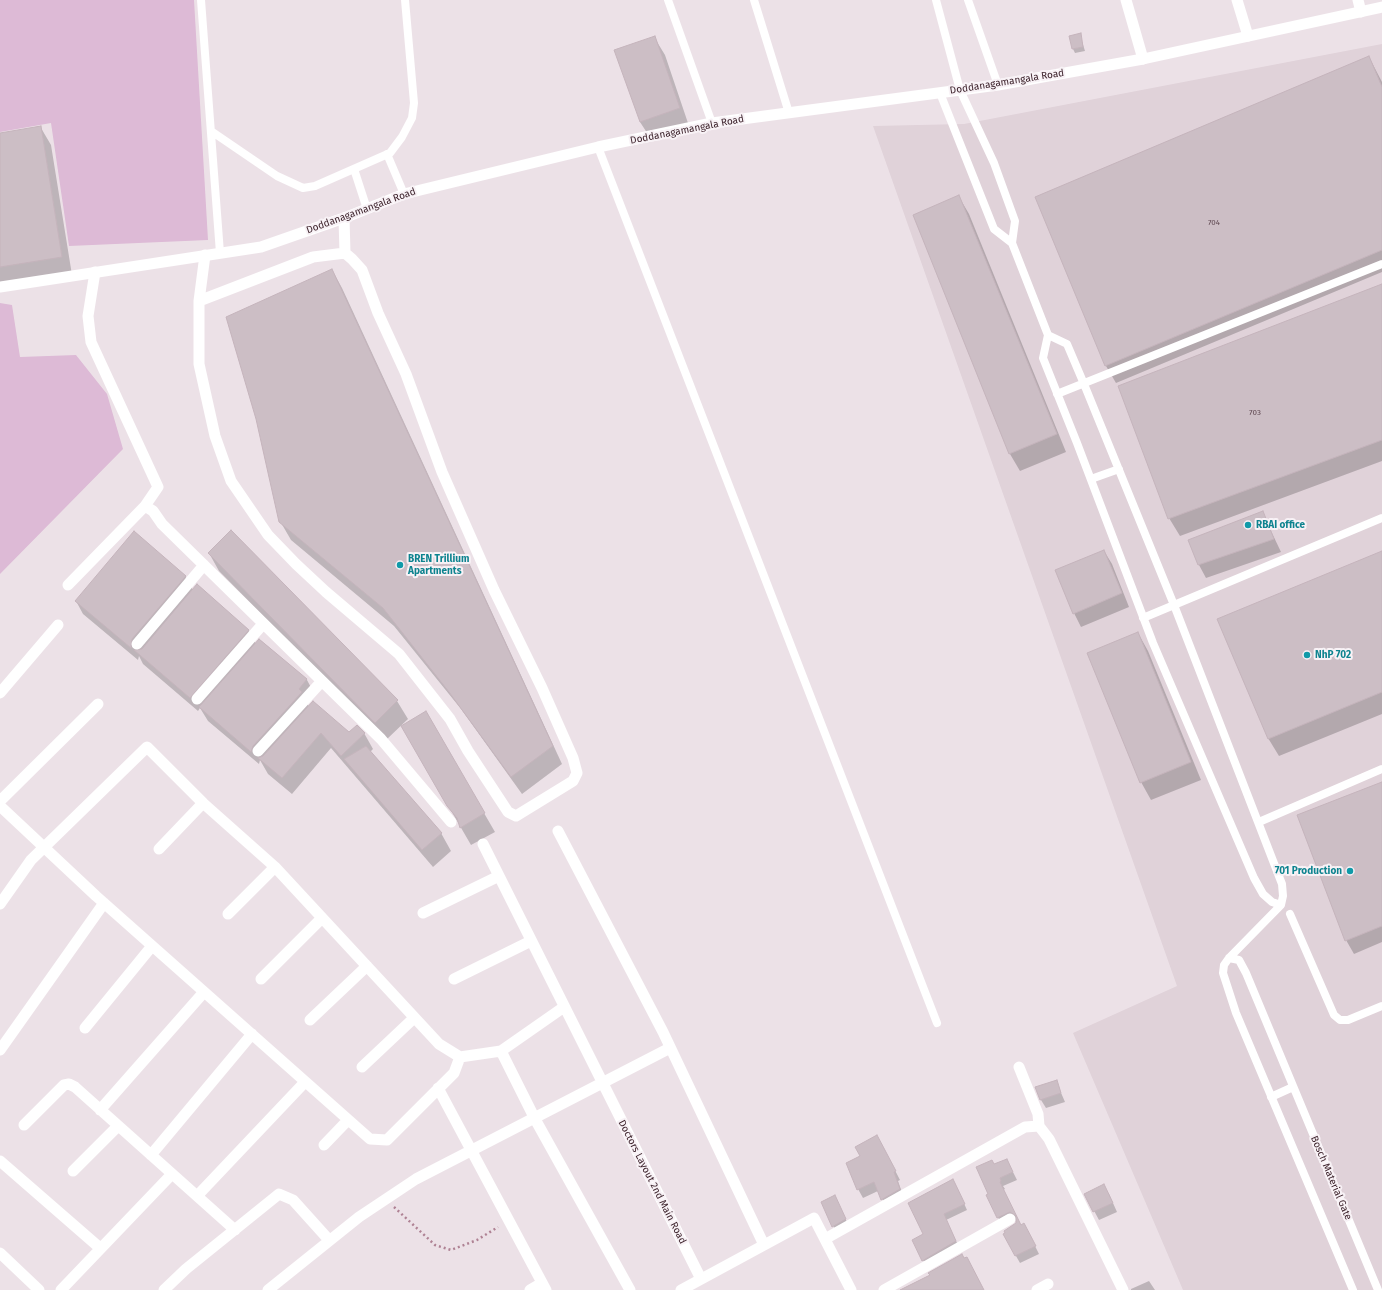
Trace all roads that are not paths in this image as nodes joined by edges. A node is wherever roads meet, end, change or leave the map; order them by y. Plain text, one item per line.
1 (201, 0) edge
2 (405, 0) edge
3 (668, 0) edge
4 (754, 0) edge
5 (936, 0) edge
6 (968, 0) edge
7 (1126, 0) edge
8 (1237, 0) edge
9 (1358, 0) edge
10 (1382, 7) edge
11 (1361, 12) junction
12 (1248, 36) junction
13 (1143, 59) junction
14 (998, 85) junction
15 (960, 90) junction
16 (940, 93) junction
17 (789, 113) junction
18 (712, 123) junction
19 (211, 132) junction
20 (598, 147) junction
21 (387, 154) junction
22 (354, 169) junction
23 (404, 194) junction
24 (367, 208) junction
25 (344, 218) junction
26 (1012, 243) junction
27 (220, 253) junction
28 (345, 254) junction
29 (205, 256) junction
30 (1382, 264) edge
31 (95, 272) junction
32 (0, 287) edge
33 (199, 301) junction
34 (1048, 335) junction
35 (1084, 384) junction
36 (1057, 394) junction
37 (1119, 470) junction
38 (1090, 479) junction
39 (145, 506) junction
40 (1382, 518) edge
41 (204, 565) junction
42 (68, 585) dead end
43 (1174, 605) junction
44 (1143, 618) junction
45 (263, 624) junction
46 (58, 625) dead end
47 (137, 644) dead end
48 (322, 681) junction
49 (0, 693) edge
50 (197, 699) dead end
51 (98, 704) dead end
52 (258, 751) dead end
53 (1382, 769) edge
54 (0, 801) edge
55 (203, 803) junction
56 (0, 806) edge
57 (451, 822) dead end
58 (1259, 822) junction
59 (558, 831) dead end
60 (483, 844) dead end
61 (44, 847) junction
62 (159, 849) dead end
63 (275, 868) junction
64 (499, 876) junction
65 (104, 903) junction
66 (0, 904) edge
67 (1281, 905) junction
68 (423, 913) dead end
69 (228, 914) dead end
70 (1290, 914) dead end
71 (322, 918) junction
72 (531, 941) junction
73 (152, 946) junction
74 (1229, 958) junction
75 (366, 966) junction
76 (261, 979) dead end
77 (454, 979) dead end
78 (204, 992) junction
79 (1382, 1006) edge
80 (564, 1007) junction
81 (414, 1018) junction
82 (310, 1020) dead end
83 (937, 1023) dead end
84 (85, 1028) dead end
85 (252, 1034) junction
86 (670, 1048) junction
87 (0, 1050) edge
88 (501, 1051) junction
89 (460, 1058) junction
90 (362, 1067) dead end
91 (1019, 1067) dead end
92 (306, 1082) junction
93 (603, 1084) junction
94 (1293, 1087) junction
95 (438, 1088) junction
96 (1271, 1097) junction
97 (100, 1110) junction
98 (535, 1119) junction
99 (348, 1120) junction
100 (24, 1125) dead end
101 (118, 1126) junction
102 (1039, 1126) junction
103 (324, 1145) dead end
104 (472, 1150) junction
105 (150, 1155) junction
106 (0, 1160) edge
107 (73, 1171) dead end
108 (172, 1174) junction
109 (197, 1196) junction
110 (1010, 1220) dead end
111 (235, 1230) junction
112 (824, 1239) junction
113 (329, 1240) junction
114 (764, 1245) junction
115 (100, 1248) junction
116 (0, 1252) edge
117 (1382, 1278) edge
118 (701, 1279) junction
119 (1374, 1281) junction
120 (1048, 1284) dead end
121 (544, 1287) edge
122 (848, 1289) edge
123 (39, 1290) edge
124 (61, 1290) edge
125 (164, 1290) edge
126 (268, 1290) edge
127 (530, 1290) edge
128 (630, 1290) edge
129 (681, 1290) edge
130 (884, 1290) edge
131 (1037, 1290) edge
132 (1123, 1290) edge
133 (1353, 1290) edge
134 (1378, 1290) edge

1 - 19 lane
2 - 21 lane
3 - 18 lane
4 - 17 lane
5 - 15 lane
6 - 14 lane
7 - 13 street
8 - 12 street
9 - 11 street
10 - 11 street, Doddanagamangala Road
11 - 12 street, Doddanagamangala Road
12 - 13 street, Doddanagamangala Road
13 - 14 street, Doddanagamangala Road
14 - 15 street, Doddanagamangala Road
15 - 16 street, Doddanagamangala Road
15 - 26 lane
16 - 17 street, Doddanagamangala Road
16 - 26 lane
17 - 18 street, Doddanagamangala Road
18 - 20 street, Doddanagamangala Road
19 - 22 lane
19 - 27 lane
20 - 23 street, Doddanagamangala Road
20 - 83 lane
21 - 22 lane
21 - 23 lane
22 - 24 lane
23 - 24 street, Doddanagamangala Road
24 - 25 street, Doddanagamangala Road
25 - 27 street, Doddanagamangala Road
25 - 28 street
26 - 34 lane
27 - 29 street, Doddanagamangala Road
28 - 33 street
28 - 33 street
29 - 31 street, Doddanagamangala Road
29 - 33 street
30 - 35 lane
31 - 32 street, Doddanagamangala Road
31 - 39 street
34 - 35 lane
34 - 36 lane
35 - 36 lane
35 - 37 lane
36 - 38 lane
37 - 38 lane
37 - 43 lane
38 - 44 lane
39 - 41 street
39 - 42 street
40 - 43 lane
41 - 45 street
41 - 47 street
43 - 44 lane
43 - 58 lane
44 - 67 lane
45 - 48 street
45 - 50 street
46 - 49 street
48 - 52 street
48 - 57 street
51 - 54 street
53 - 58 lane
55 - 61 street
55 - 62 street
55 - 63 street
56 - 61 street
58 - 67 lane
59 - 86 street
60 - 64 street, Doctors Layout 2nd Main Road
61 - 65 street
61 - 66 street
63 - 69 street
63 - 71 street
64 - 68 street
64 - 72 street, Doctors Layout 2nd Main Road
65 - 73 street
65 - 87 street
67 - 74 lane
70 - 79 lane
71 - 75 street
71 - 76 street
72 - 77 street
72 - 80 street, Doctors Layout 2nd Main Road
73 - 78 street
73 - 84 street
74 - 94 lane, Bosch Material Gate
74 - 96 lane
75 - 81 street
75 - 82 street
78 - 85 street
78 - 97 street
80 - 88 street
80 - 93 street, Doctors Layout 2nd Main Road
81 - 89 street
81 - 90 street
85 - 92 street
85 - 105 street
86 - 93 street
86 - 114 street
88 - 89 street
88 - 98 street
89 - 95 street
91 - 102 street
92 - 99 street
92 - 109 street
93 - 98 street
93 - 118 street, Doctors Layout 2nd Main Road
94 - 96 lane
94 - 119 lane, Bosch Material Gate
95 - 99 street
95 - 104 street
96 - 133 lane
97 - 100 street
97 - 101 street
98 - 104 street
98 - 128 street
99 - 103 street
101 - 105 street
101 - 107 street
102 - 112 street
102 - 132 street
104 - 113 street
104 - 121 street
105 - 108 street
106 - 115 street
108 - 109 street
108 - 115 street
109 - 111 street
110 - 130 street
111 - 113 street
111 - 125 street
112 - 114 street
112 - 122 street
113 - 126 street
114 - 118 street
115 - 124 street
116 - 123 street
117 - 119 lane
118 - 129 street
119 - 134 lane, Bosch Material Gate
120 - 131 street
121 - 127 street

